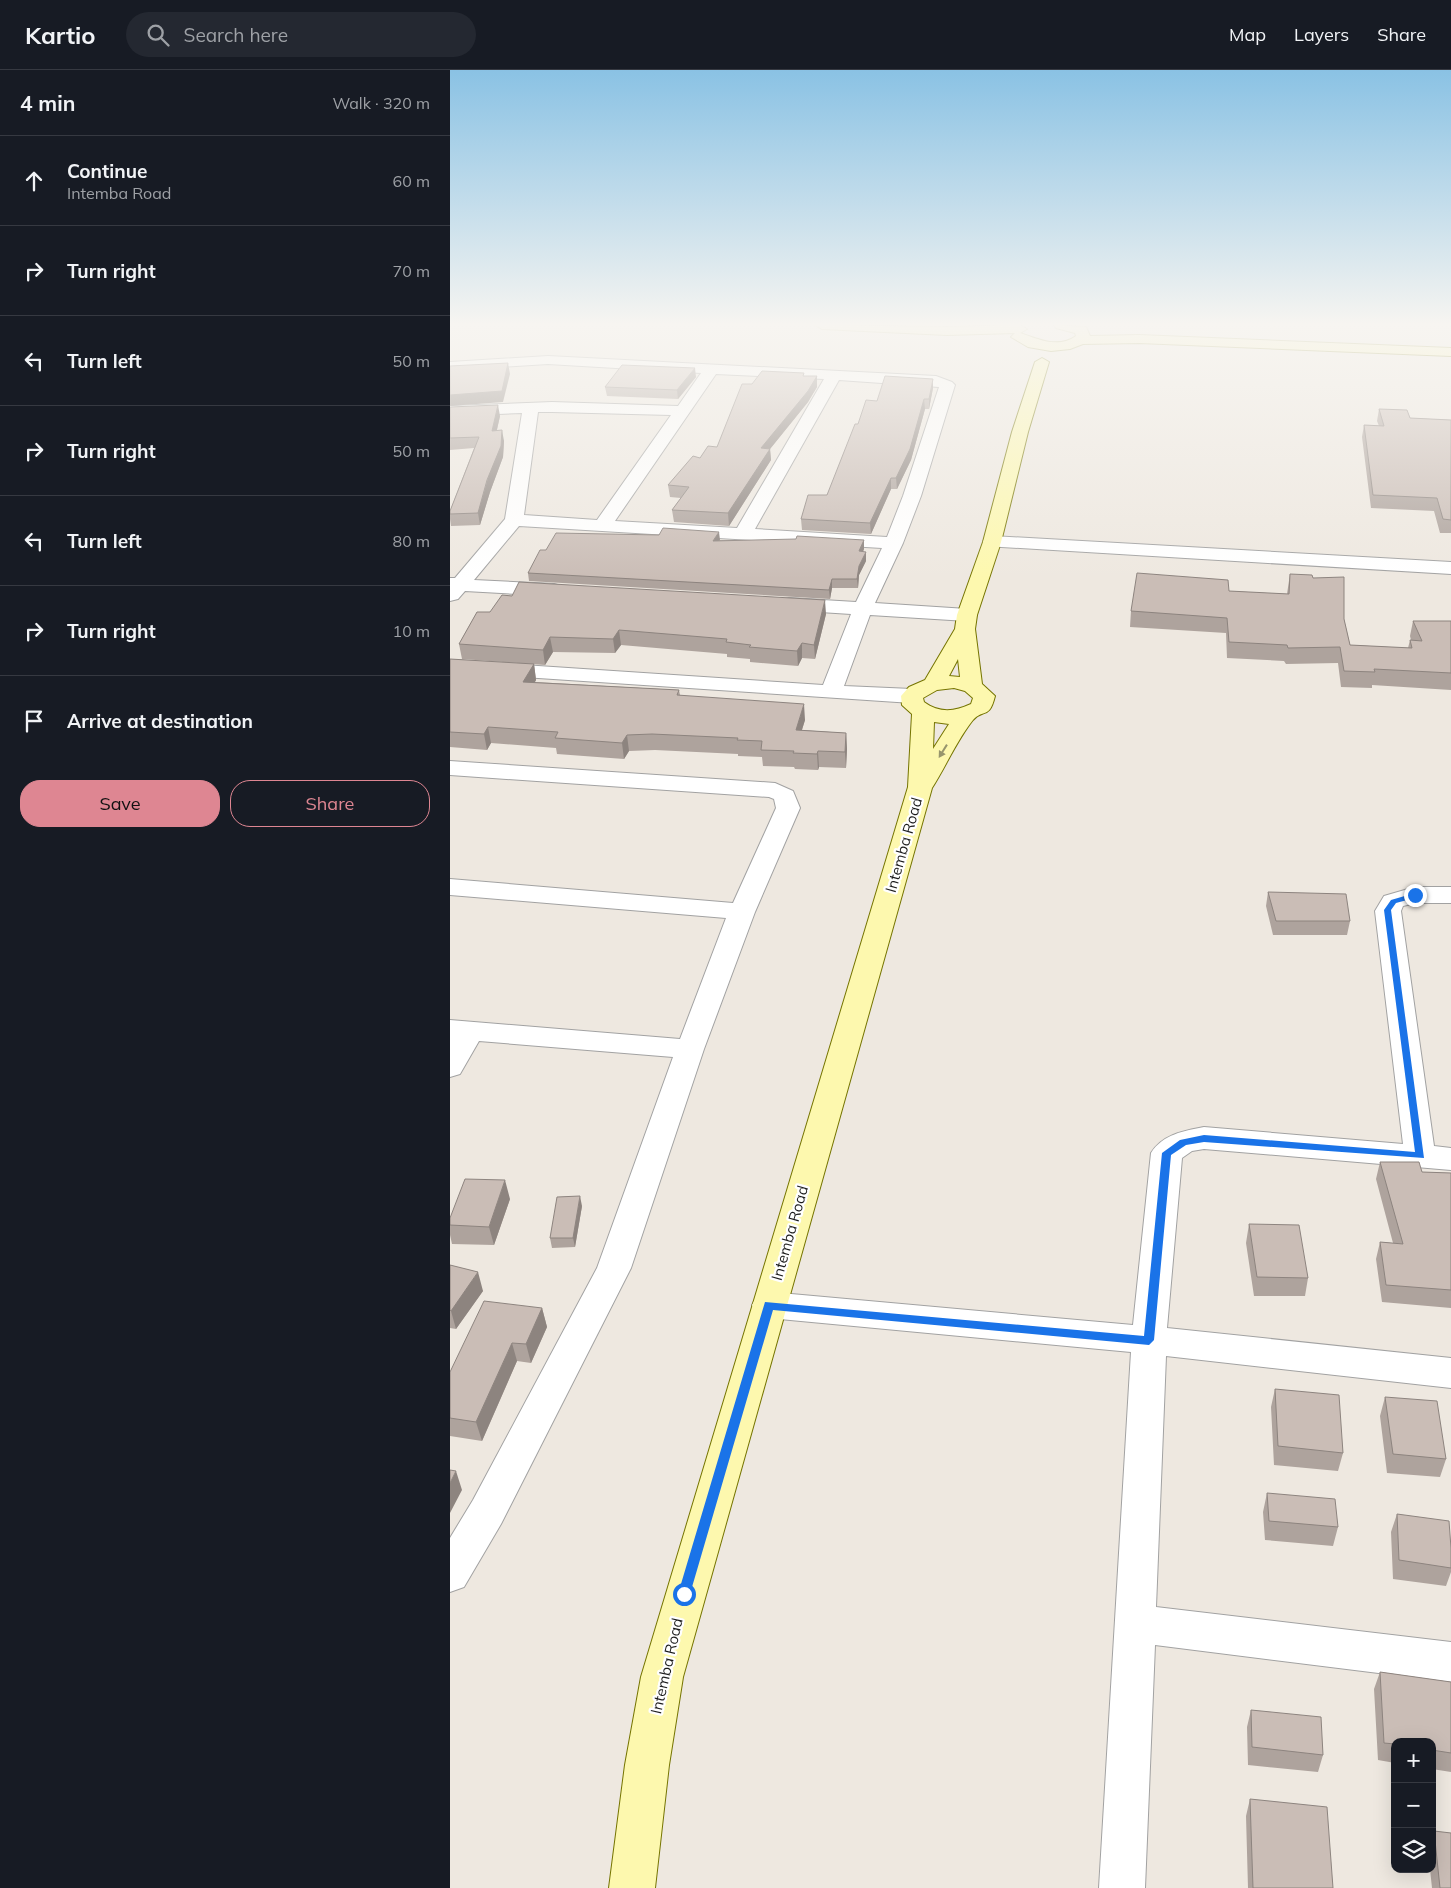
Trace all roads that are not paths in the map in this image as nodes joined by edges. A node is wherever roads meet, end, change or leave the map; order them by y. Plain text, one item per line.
1 (481, 410) edge
2 (531, 410) edge
3 (625, 410) edge
4 (815, 410) edge
5 (939, 410) edge
6 (1027, 410) edge
7 (450, 411) edge
8 (684, 411) joint
9 (514, 520) junction
10 (602, 526) junction
11 (743, 534) junction
12 (992, 542) junction
13 (894, 543) junction
14 (1451, 568) edge
15 (453, 588) edge
16 (578, 592) edge
17 (774, 603) edge
18 (863, 608) junction
19 (966, 622) junction
20 (450, 666) edge
21 (934, 683) junction
22 (972, 686) junction
23 (831, 692) junction
24 (918, 704) junction
25 (965, 716) junction
26 (450, 768) edge
27 (920, 787) junction
28 (450, 887) edge
29 (1451, 895) edge
30 (742, 912) junction
31 (460, 1030) edge
32 (690, 1049) junction
33 (450, 1067) edge
34 (1436, 1157) edge
35 (769, 1305) junction
36 (1149, 1340) junction
37 (1451, 1373) edge
38 (450, 1574) edge
39 (1135, 1624) junction
40 (1451, 1662) edge
41 (632, 1888) edge
42 (1122, 1888) edge

1 - 7 street
2 - 9 street
3 - 8 street
4 - 11 street
5 - 13 street
6 - 12 street
8 - 10 street
9 - 10 street
9 - 15 street
10 - 11 street
11 - 13 street
12 - 14 street
12 - 19 street
13 - 18 street
15 - 16 street
17 - 18 street
18 - 19 street
18 - 23 street
19 - 21 street
19 - 22 street
20 - 23 street
21 - 22 street
21 - 24 street
22 - 25 street
23 - 24 street
24 - 25 street
24 - 27 street
25 -> 27 street
26 - 30 street
27 - 35 street, Intemba Road
28 - 30 street
29 - 34 street
30 - 32 street
31 - 32 street
31 - 33 street
32 - 38 street
34 - 36 street
35 - 36 street
35 - 41 street, Intemba Road
36 - 37 street
36 - 39 street
39 - 40 street
39 - 42 street

